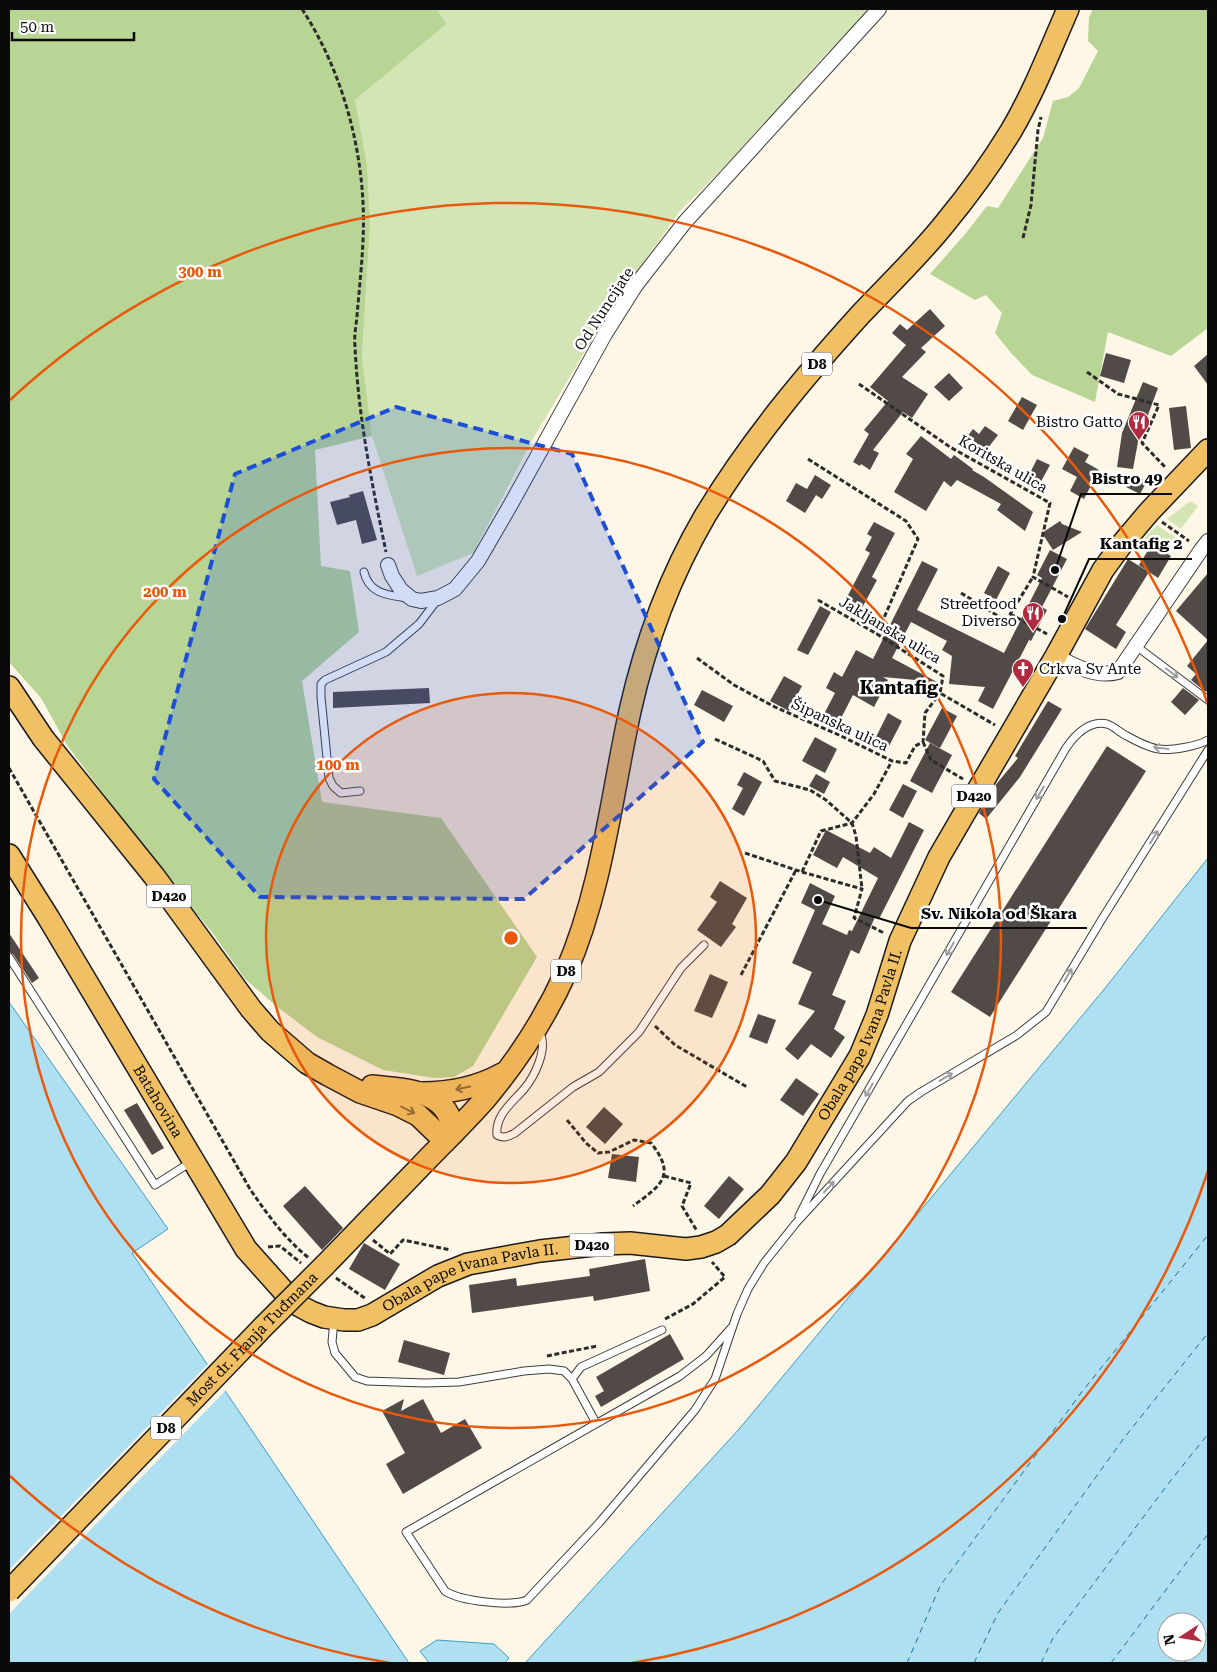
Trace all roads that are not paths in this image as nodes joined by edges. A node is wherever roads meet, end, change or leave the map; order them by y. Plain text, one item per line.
1 (879, 9) edge
2 (1068, 9) edge
3 (1208, 450) edge
4 (1204, 545) edge
5 (388, 565) road end
6 (364, 572) dead end
7 (438, 598) junction
8 (412, 599) junction
9 (1136, 646) junction
10 (1060, 649) junction
11 (9, 687) edge
12 (1208, 700) edge
13 (1208, 740) edge
14 (1208, 750) edge
15 (360, 791) dead end
16 (9, 855) edge
17 (704, 945) dead end
18 (9, 957) edge
19 (536, 1027) junction
20 (506, 1072) junction
21 (347, 1084) junction
22 (418, 1093) junction
23 (449, 1137) junction
24 (193, 1161) junction
25 (796, 1223) junction
26 (334, 1320) junction
27 (732, 1326) junction
28 (662, 1330) dead end
29 (572, 1379) junction
30 (596, 1422) junction
31 (9, 1591) edge

1 - 7 street, Od Nuncijate
2 - 19 main road, D8
3 - 10 main road, Obala pape Ivana Pavla II. / D420
4 - 9 street
5 - 8 street
6 - 8 lane
7 - 8 street
7 - 15 lane
9 - 10 street
9 -> 12 lane
10 - 26 main road, Obala pape Ivana Pavla II. / D420
11 - 21 main road, D420
13 -> 25 lane
25 -> 14 lane
16 - 24 main road, Batahovina / D420
17 - 19 lane
18 - 24 lane
19 - 20 main road, D8
20 -> 22 main road
20 - 23 main road, D8
21 - 22 main road, D420
21 -> 23 main road, D420
22 - 23 main road, D420
23 - 31 main road, Most dr. Franja Tuđmana / D8, bridge
24 - 26 main road, Batahovina / D420
25 - 27 lane
26 - 29 lane
27 - 30 lane
27 - 30 lane
28 - 29 lane
29 - 30 lane

